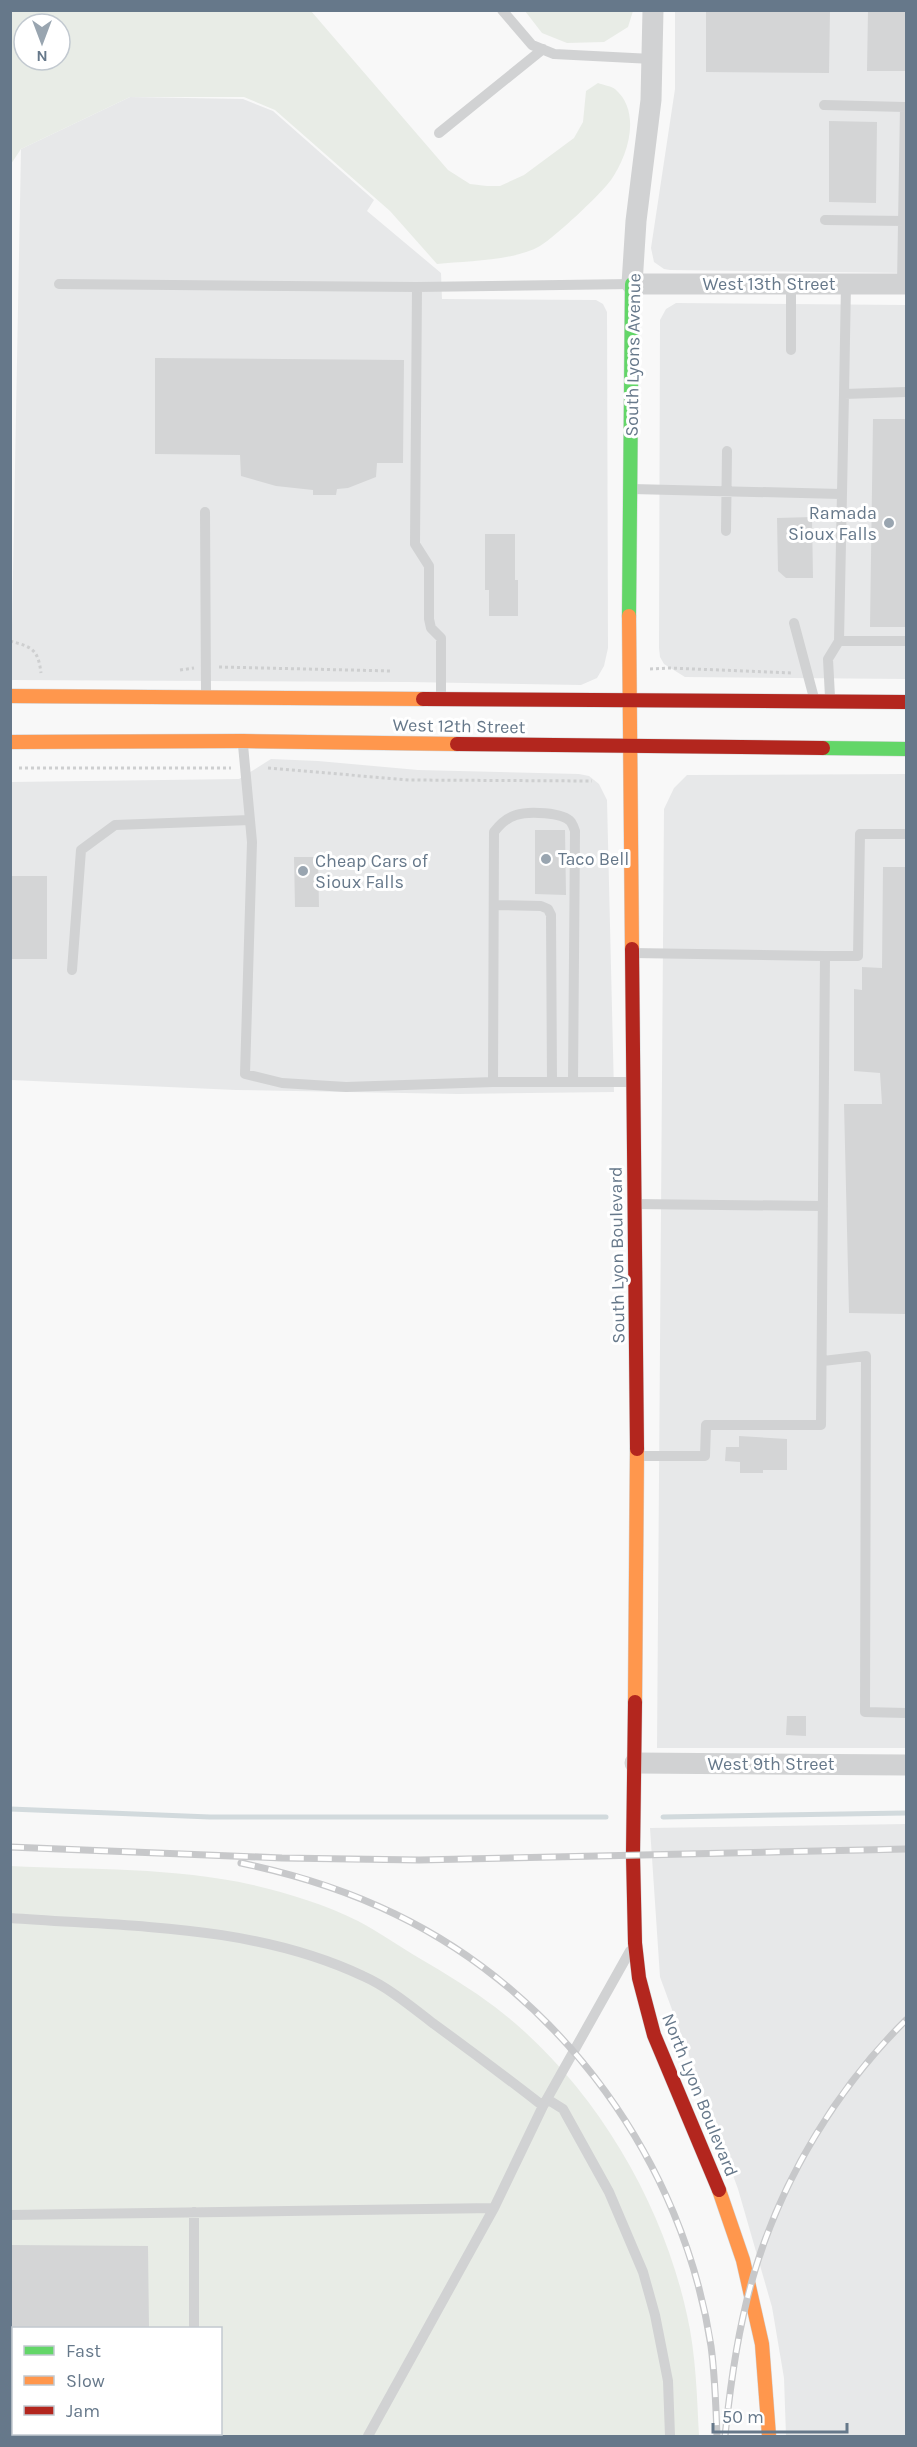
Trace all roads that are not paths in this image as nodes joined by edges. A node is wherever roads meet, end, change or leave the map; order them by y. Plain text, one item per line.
1 (502, 10) edge
2 (653, 10) edge
3 (543, 49) junction
4 (652, 59) junction
5 (824, 105) dead end
6 (439, 133) dead end
7 (825, 220) dead end
8 (905, 221) junction
9 (58, 284) dead end
10 (632, 284) junction
11 (791, 284) junction
12 (846, 284) junction
13 (904, 284) edge
14 (417, 287) junction
15 (791, 350) dead end
16 (906, 392) edge
17 (844, 394) junction
18 (727, 450) dead end
19 (631, 489) junction
20 (727, 491) junction
21 (841, 494) junction
22 (205, 512) dead end
23 (726, 531) dead end
24 (795, 623) dead end
25 (839, 641) junction
26 (906, 641) edge
27 (10, 696) edge
28 (206, 697) junction
29 (441, 698) junction
30 (630, 700) junction
31 (814, 701) junction
32 (830, 701) junction
33 (906, 702) edge
34 (243, 741) junction
35 (10, 742) edge
36 (630, 746) junction
37 (906, 749) edge
38 (250, 820) junction
39 (906, 834) edge
40 (494, 905) junction
41 (632, 953) junction
42 (825, 956) junction
43 (72, 970) dead end
44 (493, 1082) junction
45 (552, 1082) junction
46 (573, 1082) junction
47 (633, 1082) junction
48 (634, 1204) junction
49 (823, 1206) junction
50 (823, 1361) junction
51 (637, 1456) junction
52 (906, 1713) edge
53 (635, 1763) junction
54 (906, 1765) edge
55 (10, 1918) edge
56 (635, 1943) junction
57 (545, 2102) junction
58 (494, 2208) junction
59 (194, 2212) junction
60 (10, 2215) edge
61 (194, 2327) edge
62 (368, 2436) edge
63 (670, 2436) edge
64 (769, 2436) edge

1 - 3 lane
2 - 4 street, South Lyons Avenue
3 - 4 lane
3 - 6 lane
4 - 10 street, South Lyons Avenue
5 - 8 lane
7 - 8 lane
8 - 13 lane
9 - 14 lane
10 - 11 street, West 13th Street
10 - 14 lane
10 - 19 street, South Lyons Avenue
11 - 12 street, West 13th Street
11 - 15 lane
12 - 13 street, West 13th Street
12 - 17 lane
14 - 29 lane
16 - 17 lane
17 - 21 lane
18 - 20 lane
19 - 20 lane
19 - 30 street, South Lyons Avenue
20 - 21 lane
20 - 23 lane
21 - 25 lane
22 - 28 lane
24 - 31 lane
25 - 26 lane
25 - 32 lane
27 - 28 street, West 12th Street
28 - 29 street, West 12th Street
29 - 30 street, West 12th Street
30 - 31 street, West 12th Street
30 - 36 street, South Lyons Avenue
31 - 32 street, West 12th Street
32 - 33 street, West 12th Street
34 - 35 street, West 12th Street
34 - 36 street, West 12th Street
34 - 38 lane
36 - 37 street, West 12th Street
36 - 41 street, South Lyon Boulevard
38 - 43 lane
38 - 44 lane
39 - 42 lane
40 - 44 lane
40 - 45 lane
40 - 46 lane
41 - 42 lane
41 - 47 street, South Lyon Boulevard
42 - 49 lane
44 - 45 lane
45 - 46 lane
46 - 47 lane
47 - 48 street, South Lyon Boulevard
48 - 49 lane
48 - 51 street, South Lyon Boulevard
49 - 50 lane
50 - 51 lane
50 - 52 lane
51 - 53 street, South Lyon Boulevard
53 - 54 street, West 9th Street
53 - 56 street, North Lyon Boulevard
55 - 57 lane
56 - 57 lane
56 - 64 street, North Lyon Boulevard
57 - 58 lane
57 - 63 lane
58 - 59 lane
58 - 62 lane
59 - 60 lane
59 - 61 lane

